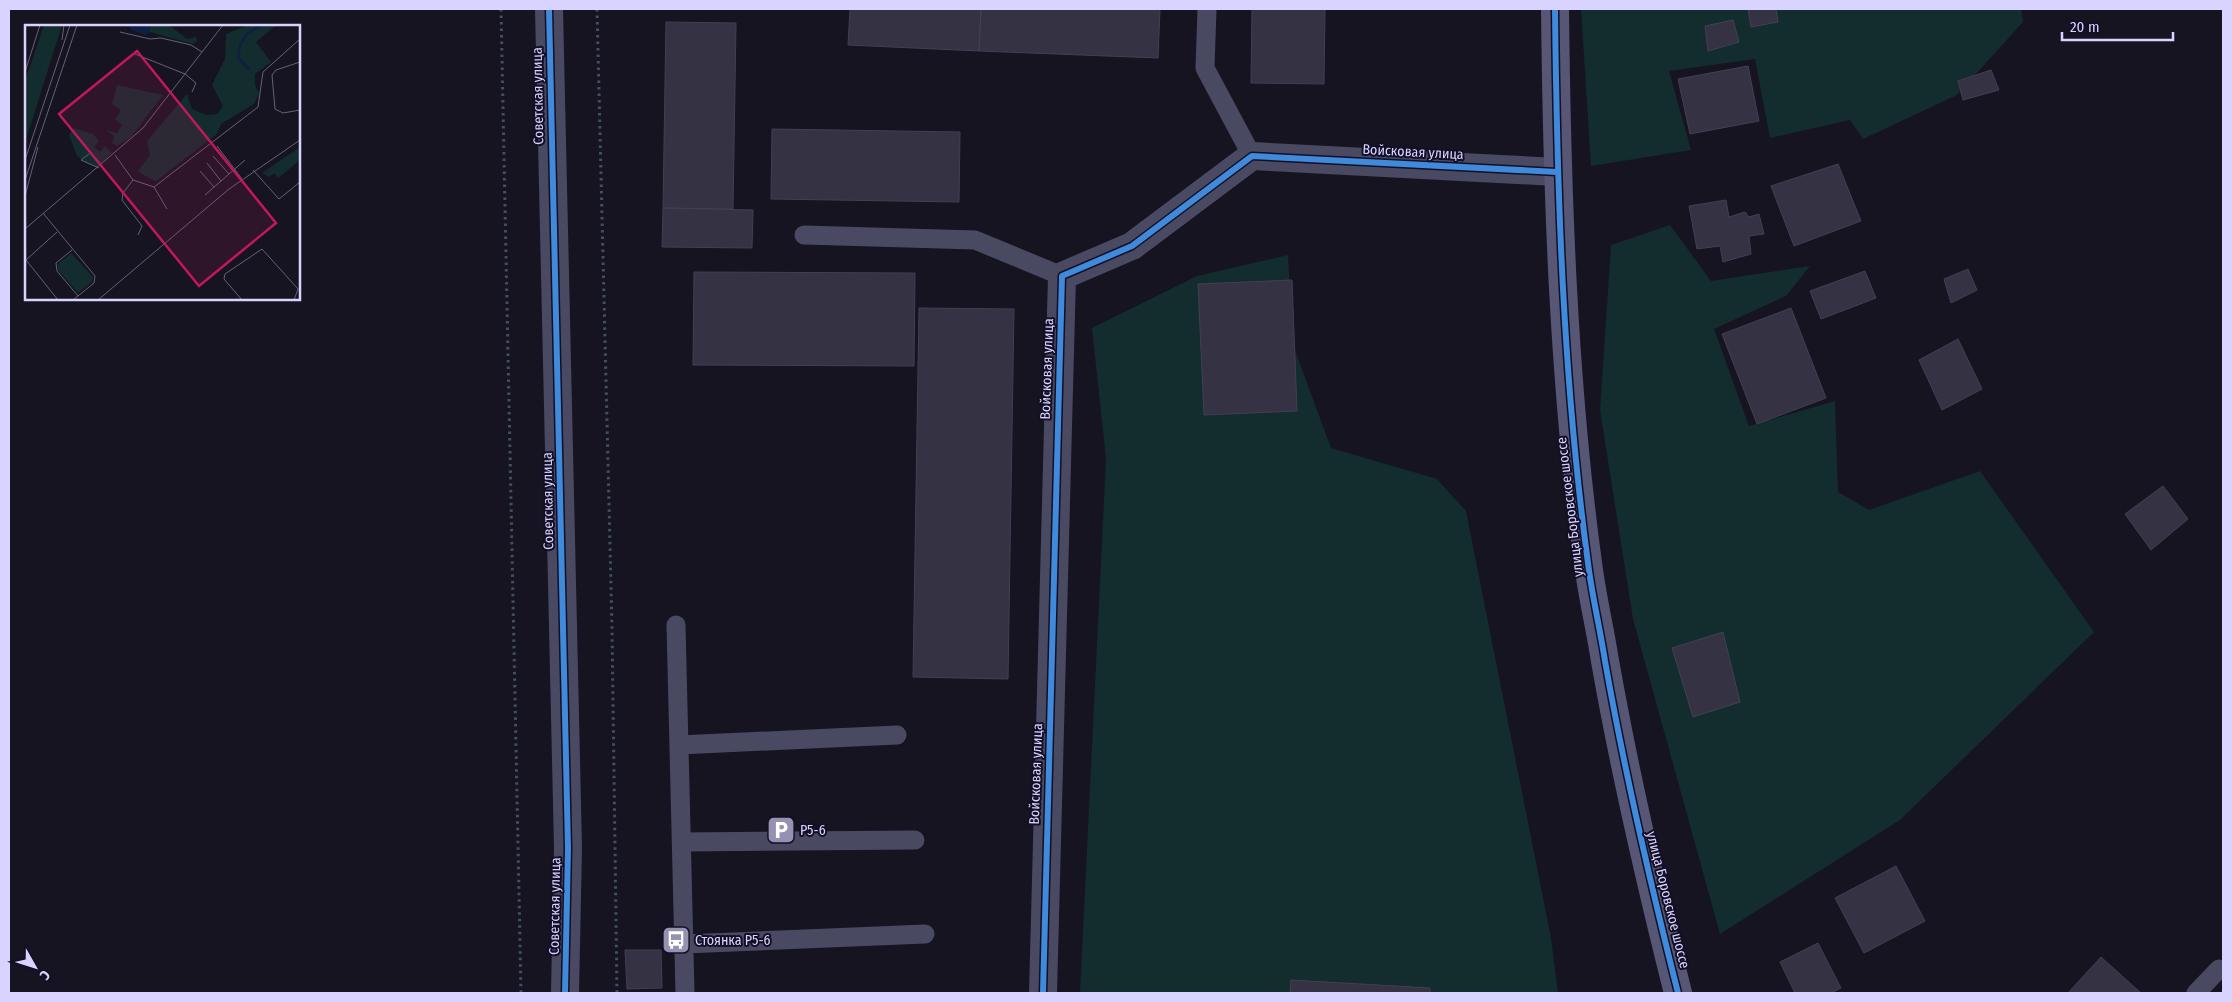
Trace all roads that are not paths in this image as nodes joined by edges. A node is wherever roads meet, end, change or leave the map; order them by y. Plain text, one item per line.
1 (549, 9) edge
2 (1207, 9) edge
3 (1555, 9) edge
4 (1252, 156) junction
5 (1557, 172) junction
6 (804, 235) dead end
7 (1062, 276) junction
8 (676, 625) dead end
9 (897, 735) dead end
10 (679, 745) junction
11 (915, 840) dead end
12 (682, 842) junction
13 (925, 934) dead end
14 (684, 944) junction
15 (2219, 969) dead end
16 (565, 993) edge
17 (685, 993) edge
18 (1043, 993) edge
19 (1678, 993) edge
20 (2196, 993) edge

1 - 16 street, Советская улица
2 - 4 lane
3 - 5 street, улица Боровское шоссе
4 - 5 street, Войсковая улица
4 - 7 street
5 - 19 street, улица Боровское шоссе
6 - 7 lane
7 - 18 street, Войсковая улица
8 - 10 lane
9 - 10 lane
10 - 12 lane
11 - 12 lane
12 - 14 lane
13 - 14 lane
14 - 17 lane
15 - 20 lane

